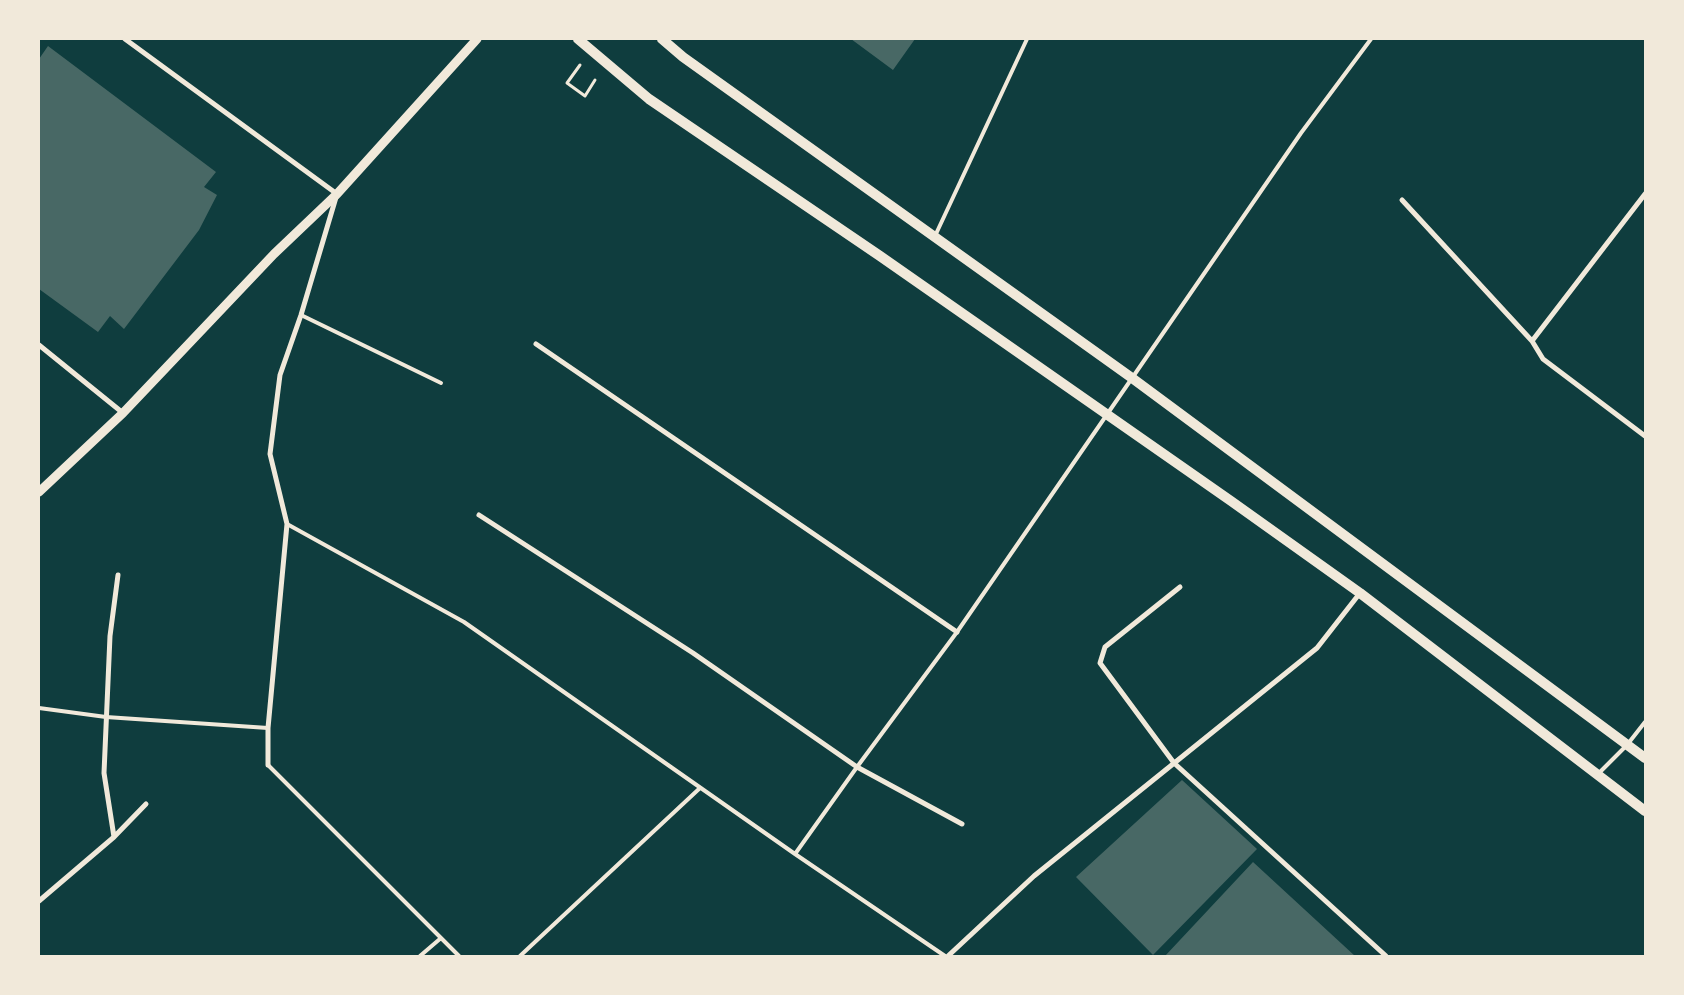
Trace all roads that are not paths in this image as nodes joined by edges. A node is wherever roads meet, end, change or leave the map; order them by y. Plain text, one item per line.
1 (125, 39) edge
2 (477, 39) edge
3 (578, 39) edge
4 (662, 39) edge
5 (1027, 39) edge
6 (1371, 39) edge
7 (337, 194) junction
8 (1645, 194) edge
9 (1402, 200) dead end
10 (934, 236) junction
11 (302, 315) junction
12 (1532, 342) junction
13 (536, 344) dead end
14 (39, 345) edge
15 (1132, 378) junction
16 (441, 383) dead end
17 (123, 413) junction
18 (1107, 415) junction
19 (1645, 436) edge
20 (39, 492) edge
21 (479, 515) dead end
22 (287, 524) junction
23 (118, 575) dead end
24 (1180, 587) dead end
25 (1360, 594) junction
26 (957, 632) junction
27 (39, 708) edge
28 (106, 717) junction
29 (1645, 722) edge
30 (268, 728) junction
31 (1627, 745) junction
32 (1645, 758) edge
33 (1174, 763) junction
34 (268, 765) joint
35 (857, 767) junction
36 (1598, 774) junction
37 (700, 788) junction
38 (146, 804) dead end
39 (1645, 811) edge
40 (962, 824) dead end
41 (114, 837) junction
42 (795, 854) junction
43 (39, 901) edge
44 (441, 938) junction
45 (420, 956) edge
46 (459, 956) edge
47 (520, 956) edge
48 (947, 956) edge
49 (1386, 956) edge

1 - 7 street
2 - 7 street
3 - 18 main road
4 - 10 main road
5 - 10 lane
6 - 15 lane
7 - 11 street
7 - 17 street
8 - 12 street
9 - 12 street
10 - 15 main road
11 - 16 lane
11 - 22 street
12 - 19 street
13 - 26 street
14 - 17 street
15 - 18 lane
15 - 31 main road
17 - 20 street
18 - 25 main road
18 - 26 lane
21 - 35 street
22 - 30 street
22 - 37 lane
23 - 28 street
24 - 33 street
25 - 33 street
25 - 36 main road
26 - 35 lane
27 - 28 lane
28 - 30 lane
28 - 41 street
29 - 31 lane
30 - 34 street
31 - 32 main road
31 - 36 lane
33 - 48 street
33 - 49 street
34 - 44 lane
35 - 40 street
35 - 42 lane
36 - 39 main road
37 - 42 lane
37 - 47 lane
38 - 41 street
41 - 43 street
42 - 48 lane
44 - 45 lane
44 - 46 lane

